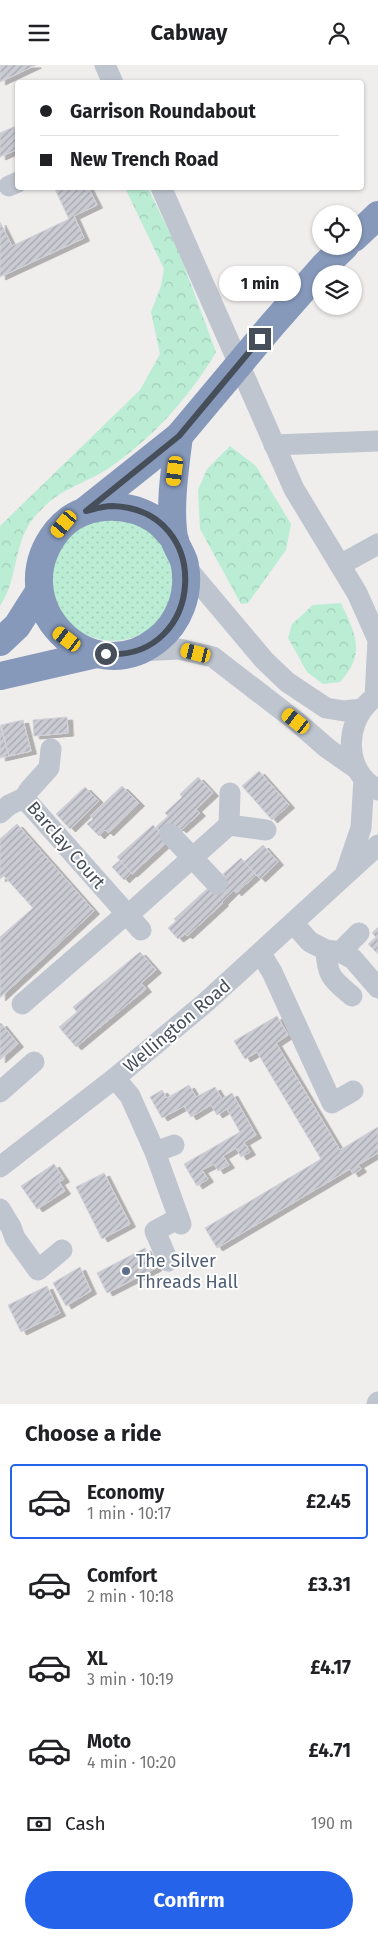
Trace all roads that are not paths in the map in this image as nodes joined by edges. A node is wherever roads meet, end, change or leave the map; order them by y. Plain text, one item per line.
1 (105, 65) edge
2 (112, 80) edge
3 (162, 190) edge
4 (378, 215) edge
5 (362, 230) edge
6 (336, 255) edge
7 (179, 436) junction
8 (378, 441) edge
9 (274, 445) junction
10 (86, 511) junction
11 (174, 540) junction
12 (378, 544) edge
13 (340, 565) junction
14 (185, 566) junction
15 (38, 593) junction
16 (378, 640) edge
17 (0, 643) edge
18 (138, 651) junction
19 (96, 654) junction
20 (0, 676) edge
21 (372, 700) edge
22 (51, 749) dead end
23 (366, 779) edge
24 (230, 793) dead end
25 (24, 798) junction
26 (0, 813) edge
27 (229, 825) junction
28 (266, 830) dead end
29 (170, 834) dead end
30 (378, 845) edge
31 (192, 858) junction
32 (346, 874) junction
33 (217, 884) dead end
34 (131, 920) junction
35 (293, 923) junction
36 (360, 933) dead end
37 (333, 951) junction
38 (260, 954) junction
39 (378, 988) edge
40 (352, 996) dead end
41 (22, 1005) dead end
42 (34, 1062) dead end
43 (115, 1078) junction
44 (354, 1091) dead end
45 (0, 1092) edge
46 (0, 1167) edge
47 (0, 1209) edge
48 (62, 1250) dead end
49 (168, 1261) dead end

1 - 2 street
3 - 9 street
4 - 5 highway
6 - 7 highway
7 - 10 highway
7 - 11 highway
8 - 9 street
9 - 13 street
10 - 11 highway
10 - 15 highway
11 - 14 highway
12 - 13 street
13 - 16 street
14 - 18 highway
14 - 21 street
15 - 17 highway
15 - 19 highway
16 - 21 street
18 - 19 highway
18 - 23 street
19 - 20 highway
21 - 23 street, Wellington Road
22 - 25 street
23 - 32 street, Wellington Road
24 - 27 street
25 - 26 street, Barclay Court
25 - 34 street, Barclay Court
27 - 28 street
27 - 31 street
29 - 31 street
30 - 32 street, Wellington Road
31 - 33 street
31 - 34 street
32 - 35 street, Wellington Road
34 - 41 street
35 - 37 street
35 - 38 street, Wellington Road
36 - 37 street
37 - 39 street
37 - 40 street
38 - 43 street, Wellington Road
38 - 44 street
42 - 45 street
43 - 46 street, Wellington Road
43 - 49 street
47 - 48 street

